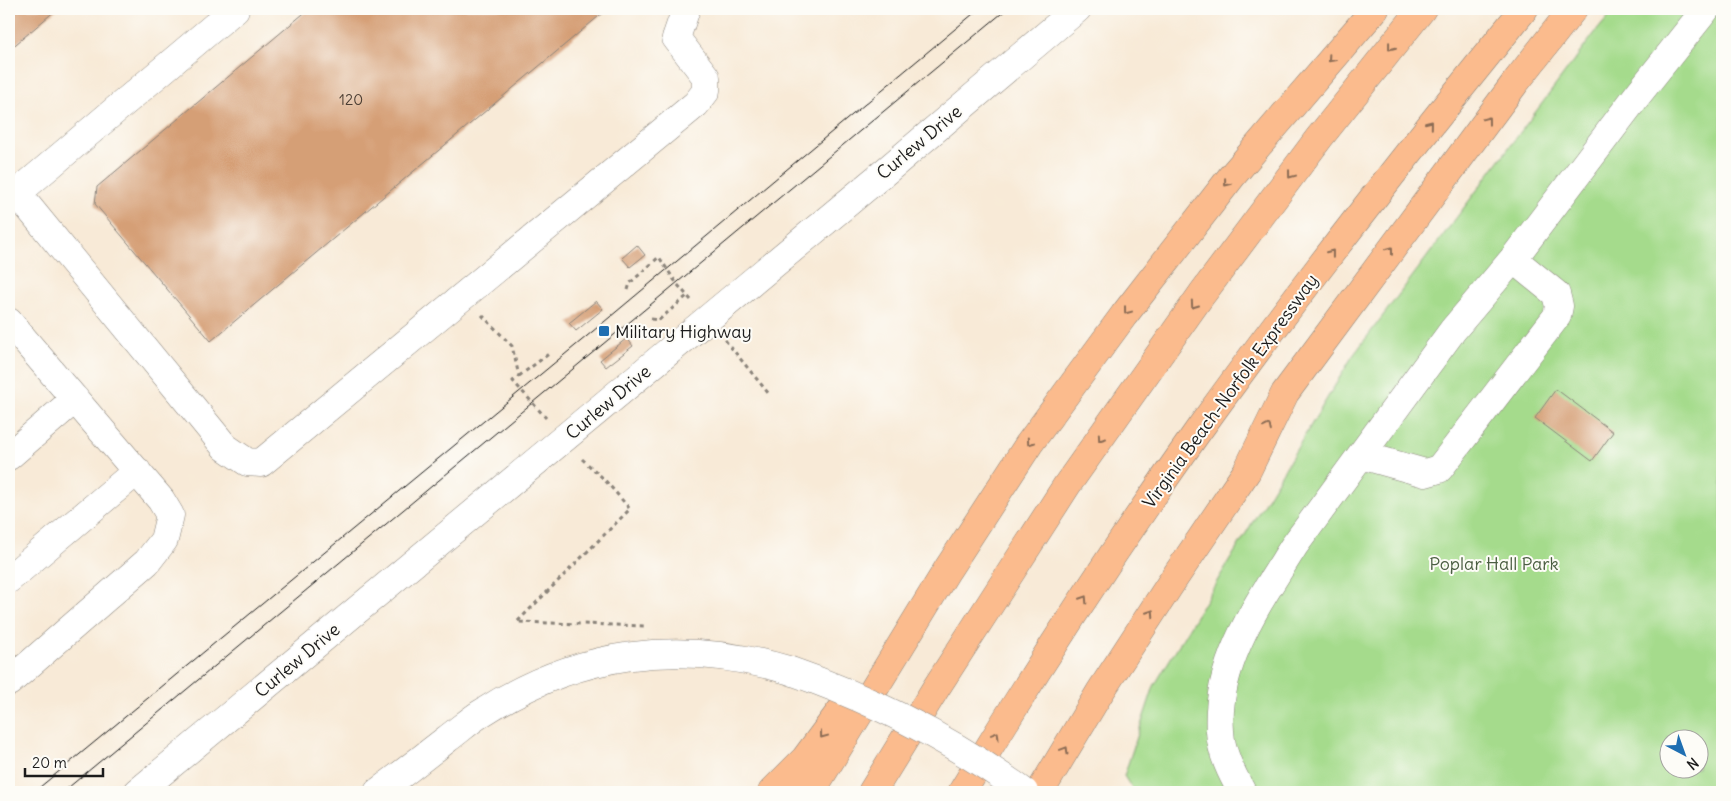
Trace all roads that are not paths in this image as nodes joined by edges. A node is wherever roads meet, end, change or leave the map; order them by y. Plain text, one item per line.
1 (235, 9) edge
2 (686, 9) edge
3 (1375, 9) edge
4 (1422, 9) edge
5 (1524, 9) edge
6 (1574, 9) edge
7 (1706, 9) edge
8 (1059, 14) edge
9 (13, 197) edge
10 (1513, 259) junction
11 (9, 322) edge
12 (75, 399) junction
13 (1361, 455) junction
14 (9, 456) edge
15 (137, 471) junction
16 (947, 570) junction
17 (9, 579) edge
18 (9, 682) edge
19 (138, 792) edge
20 (378, 792) edge
21 (772, 792) edge
22 (811, 792) edge
23 (872, 792) edge
24 (962, 792) edge
25 (1024, 792) edge
26 (1040, 792) edge
27 (1242, 792) edge

1 - 9 street
2 - 9 street
3 -> 16 highway
4 -> 23 highway
24 -> 5 highway, Virginia Beach-Norfolk Expressway
26 -> 6 highway
7 - 10 street
8 - 19 street, Curlew Drive
10 - 13 street
10 - 13 street
11 - 12 street
12 - 14 street
12 - 15 street
13 - 27 street
15 - 17 street
15 - 18 street
16 -> 21 highway
16 - 22 highway
20 - 25 street, bridge

